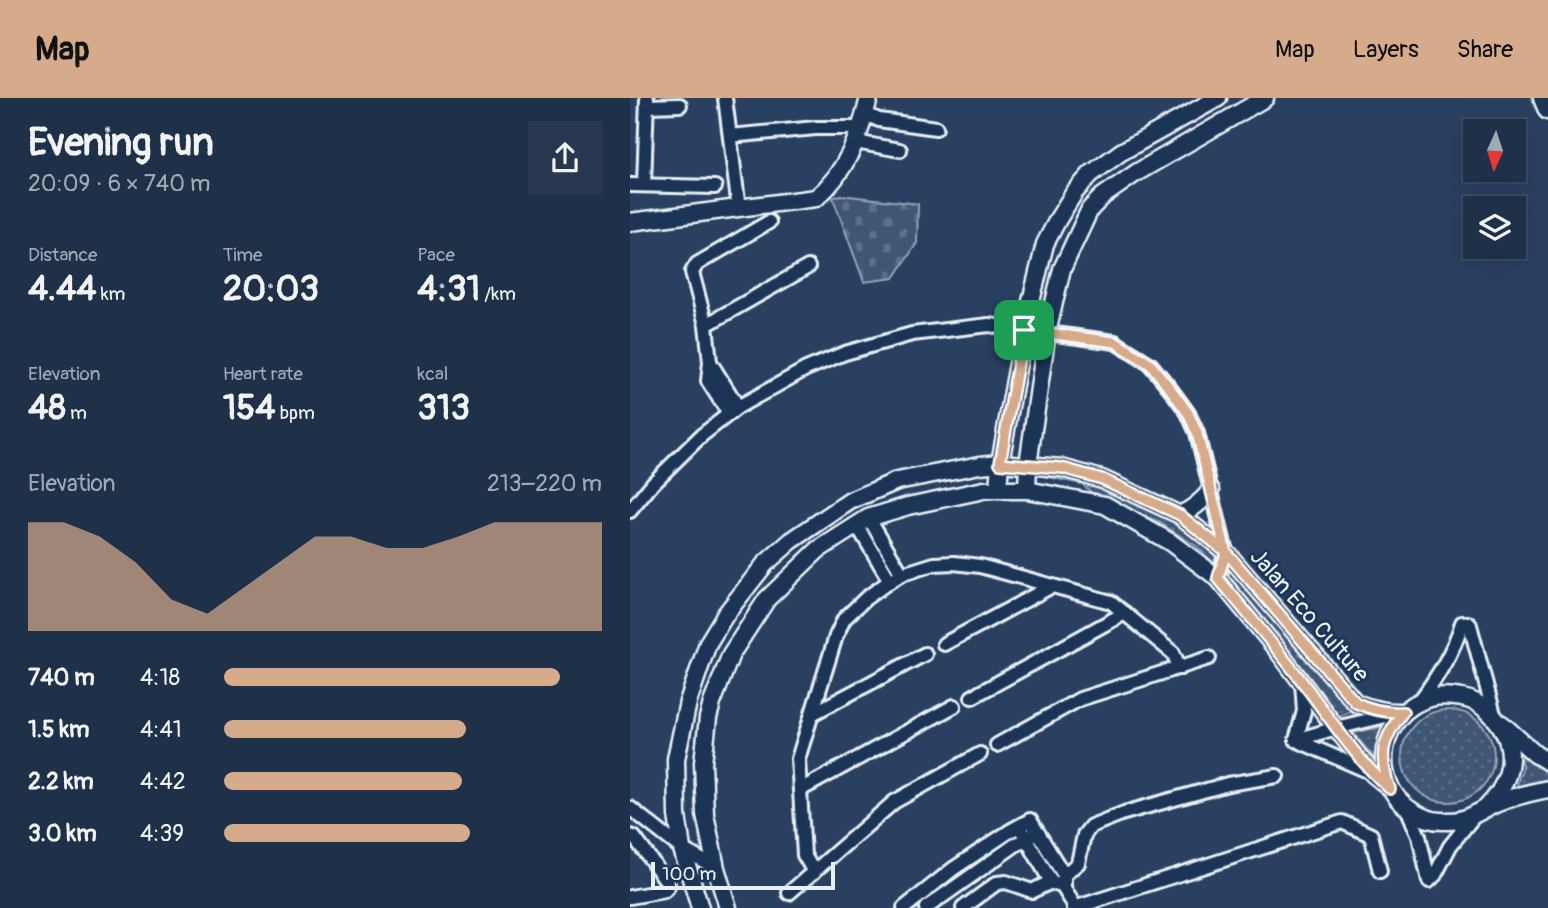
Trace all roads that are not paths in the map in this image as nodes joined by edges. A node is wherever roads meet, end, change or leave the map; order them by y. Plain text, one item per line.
1 (725, 98) edge
2 (1218, 98) edge
3 (1265, 98) edge
4 (1543, 98) edge
5 (647, 102) edge
6 (680, 105) dead end
7 (1548, 110) edge
8 (862, 121) edge
9 (936, 128) dead end
10 (730, 136) junction
11 (900, 150) dead end
12 (1121, 152) junction
13 (1136, 173) junction
14 (630, 185) edge
15 (644, 185) junction
16 (715, 187) dead end
17 (739, 209) junction
18 (630, 222) edge
19 (769, 222) dead end
20 (808, 267) dead end
21 (706, 325) junction
22 (1024, 330) junction
23 (1047, 332) junction
24 (734, 411) junction
25 (1000, 463) junction
26 (1028, 465) junction
27 (998, 489) junction
28 (1027, 489) junction
29 (1211, 490) junction
30 (630, 512) edge
31 (1180, 515) junction
32 (863, 521) junction
33 (1226, 552) junction
34 (896, 577) junction
35 (1218, 578) junction
36 (1052, 586) junction
37 (1125, 613) junction
38 (708, 643) junction
39 (944, 644) dead end
40 (731, 654) junction
41 (925, 654) dead end
42 (1209, 658) dead end
43 (1180, 668) junction
44 (1301, 681) junction
45 (972, 697) dead end
46 (1419, 702) junction
47 (954, 706) dead end
48 (1403, 712) junction
49 (812, 714) junction
50 (1495, 718) junction
51 (1336, 727) junction
52 (1296, 740) junction
53 (997, 745) dead end
54 (980, 754) dead end
55 (1548, 762) edge
56 (1373, 774) junction
57 (1277, 776) dead end
58 (1390, 789) junction
59 (1548, 789) edge
60 (800, 790) junction
61 (630, 808) edge
62 (1406, 808) junction
63 (1481, 812) junction
64 (630, 836) edge
65 (1032, 836) junction
66 (682, 849) junction
67 (716, 868) junction
68 (1380, 871) dead end
69 (814, 872) junction
70 (1064, 874) junction
71 (1051, 882) junction
72 (1064, 889) junction
73 (789, 893) dead end
74 (630, 897) edge
75 (700, 908) edge
76 (728, 908) edge
77 (904, 908) edge
78 (926, 908) edge
79 (962, 908) edge
80 (1075, 908) edge

1 - 10 street
2 - 12 street
3 - 13 street
4 - 7 main road
5 - 6 street
5 - 15 street
8 - 9 street
8 - 10 street
8 - 11 street
8 - 17 street
10 - 17 street
12 - 13 street
12 - 22 street
13 - 23 street
14 - 15 street
15 - 16 street
17 - 18 street
19 - 21 street
20 - 21 street
21 - 24 street
22 - 23 street, Jalan Eco Culture
22 - 24 street, Jalan Eco Culture
22 - 25 street
23 - 26 street
23 - 29 street, Jalan Eco Culture
24 - 30 street, Jalan Eco Culture
25 - 26 street, Jalan Eco Culture
25 - 27 street
25 - 38 street, Jalan Eco Culture
26 - 28 street
26 - 31 street, Jalan Eco Culture
27 - 28 street, Jalan Eco Culture
27 - 32 street, Jalan Eco Culture
28 - 35 street, Jalan Eco Culture
29 - 31 street
29 - 33 street, Jalan Eco Culture
31 - 33 street, Jalan Eco Culture
32 - 34 street
32 - 40 street, Jalan Eco Culture
33 - 35 street, Jalan Eco Culture
33 - 48 street, Jalan Eco Culture
34 - 36 street
34 - 49 street
35 - 44 street, Jalan Eco Culture
36 - 37 street
36 - 39 street
37 - 43 street
37 - 45 street
38 - 40 street
38 - 66 street, Jalan Eco Culture
40 - 67 street, Jalan Eco Culture
41 - 49 street
42 - 43 street
43 - 53 street
44 - 51 street, Jalan Eco Culture
44 - 52 street
46 - 48 street
46 - 50 street
46 - 50 street
47 - 60 street
48 - 51 street
48 - 58 street
49 - 60 street
50 - 55 street
50 - 63 street
51 - 52 street
51 - 56 street, Jalan Eco Culture
52 - 56 street
54 - 69 street
56 - 58 street, Jalan Eco Culture
57 - 70 street
58 - 62 street
59 - 63 street
60 - 69 street
61 - 66 street
62 - 63 street
62 - 63 street
64 - 74 street
65 - 70 street
65 - 71 street
65 - 77 street
65 - 78 street
66 - 67 street
66 - 75 street, Jalan Eco Culture
67 - 76 street, Jalan Eco Culture
68 - 80 street
69 - 73 street
70 - 72 street
71 - 72 street
71 - 79 street
72 - 80 street

